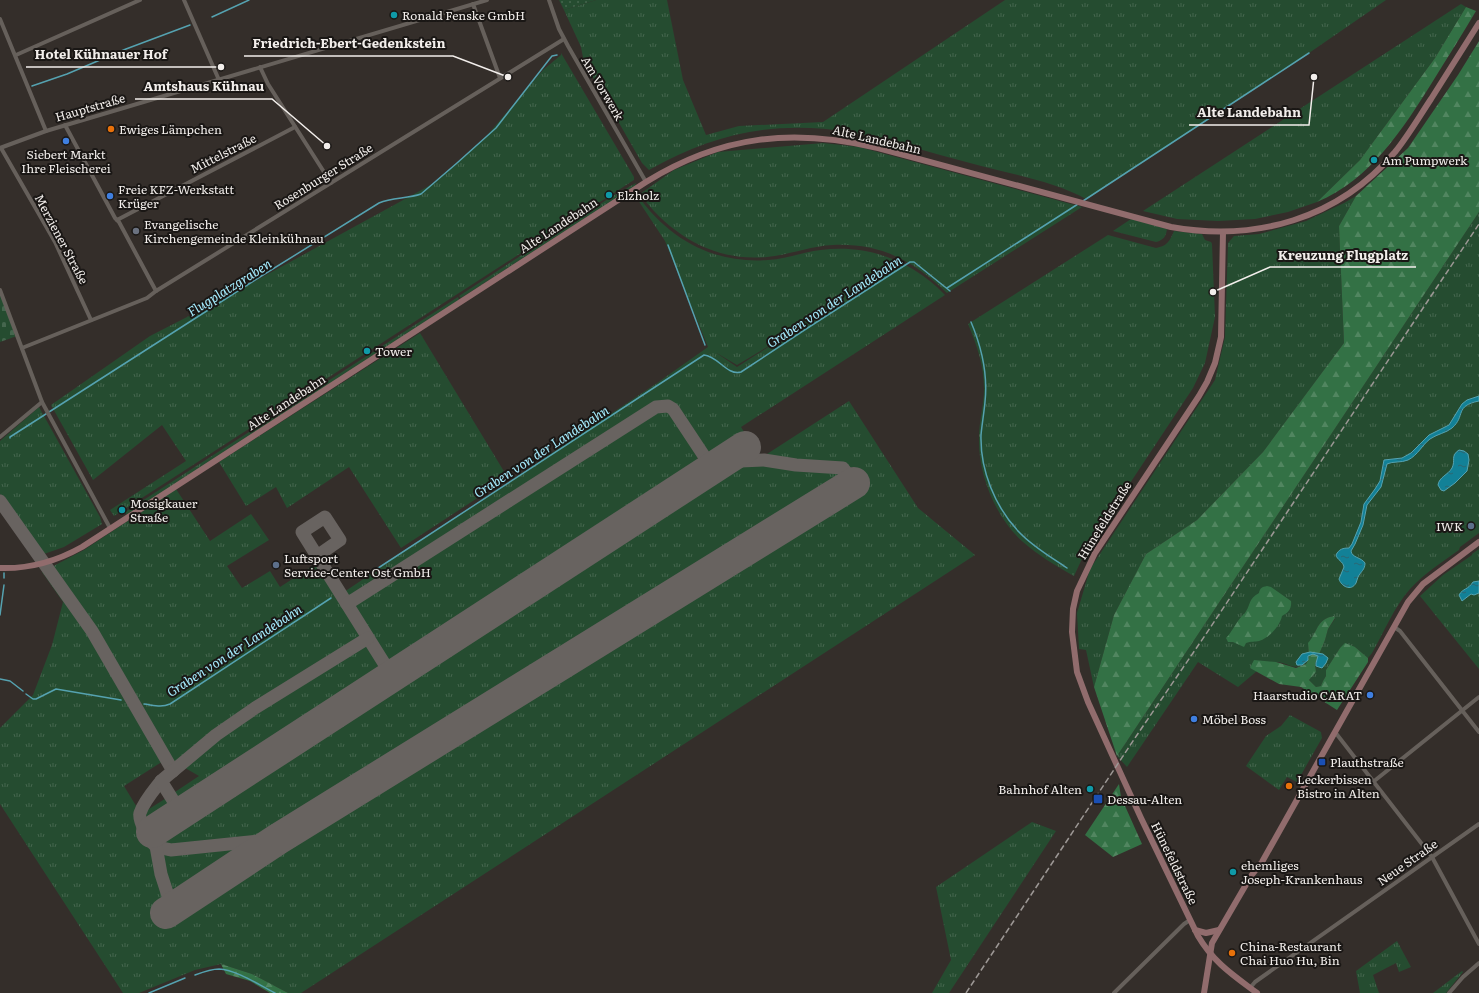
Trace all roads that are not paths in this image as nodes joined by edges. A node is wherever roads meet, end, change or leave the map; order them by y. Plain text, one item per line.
1 (140, 0) edge
2 (184, 0) edge
3 (487, 0) edge
4 (549, 0) edge
5 (473, 4) junction
6 (0, 19) edge
7 (1479, 23) edge
8 (564, 38) junction
9 (16, 55) junction
10 (260, 67) junction
11 (500, 78) junction
12 (219, 80) junction
13 (65, 125) junction
14 (295, 127) junction
15 (46, 131) junction
16 (1, 148) edge
17 (646, 182) junction
18 (331, 183) junction
19 (117, 220) junction
20 (1223, 232) junction
21 (0, 290) edge
22 (156, 291) junction
23 (91, 320) junction
24 (22, 348) junction
25 (42, 402) junction
26 (0, 437) edge
27 (110, 528) junction
28 (1479, 542) edge
29 (0, 568) edge
30 (1394, 627) junction
31 (1479, 698) edge
32 (1462, 711) junction
33 (1335, 732) junction
34 (1479, 732) edge
35 (1373, 782) junction
36 (1479, 824) edge
37 (1432, 857) junction
38 (1190, 920) junction
39 (1195, 930) junction
40 (1219, 930) junction
41 (1479, 944) edge
42 (1209, 954) junction
43 (1479, 963) edge
44 (1250, 988) junction
45 (1114, 993) edge
46 (1204, 993) edge
47 (1257, 993) edge
48 (1450, 993) edge

1 - 9 street
2 - 12 street
3 - 5 street, Hauptstraße
4 - 8 street, Am Vorwerk
5 - 10 street, Hauptstraße
5 - 11 street
6 - 9 street
7 - 20 main road, Alte Landebahn
8 - 11 street, Rosenburger Straße
8 - 17 street, Am Vorwerk
9 - 15 street
10 - 12 street, Hauptstraße
10 - 14 street
11 - 18 street, Rosenburger Straße
12 - 13 street, Hauptstraße
13 - 15 street, Hauptstraße
13 - 19 street
14 - 18 street
14 - 19 street, Mittelstraße
15 - 16 street, Hauptstraße
16 - 23 street, Merziener Straße
17 - 20 main road, Alte Landebahn
17 - 27 main road, Alte Landebahn
18 - 22 street, Rosenburger Straße
19 - 22 street
20 - 38 main road, Hünefeldstraße
21 - 24 street
22 - 23 street, Rosenburger Straße
23 - 24 street, Rosenburger Straße
24 - 25 street
25 - 26 street
25 - 27 street
27 - 29 main road, Alte Landebahn
28 - 30 main road
30 - 32 street
30 - 33 main road
31 - 32 street
32 - 34 street
32 - 35 street
33 - 35 street
33 - 40 main road
35 - 37 street
36 - 37 street, Neue Straße
37 - 41 street
37 - 44 street, Neue Straße
38 - 39 main road, Hünefeldstraße
38 - 45 street
39 - 40 main road
39 - 42 main road, Hünefeldstraße
40 - 42 main road
42 - 44 main road, Hünefeldstraße
42 - 46 main road
43 - 48 street
44 - 47 main road, Hünefeldstraße

